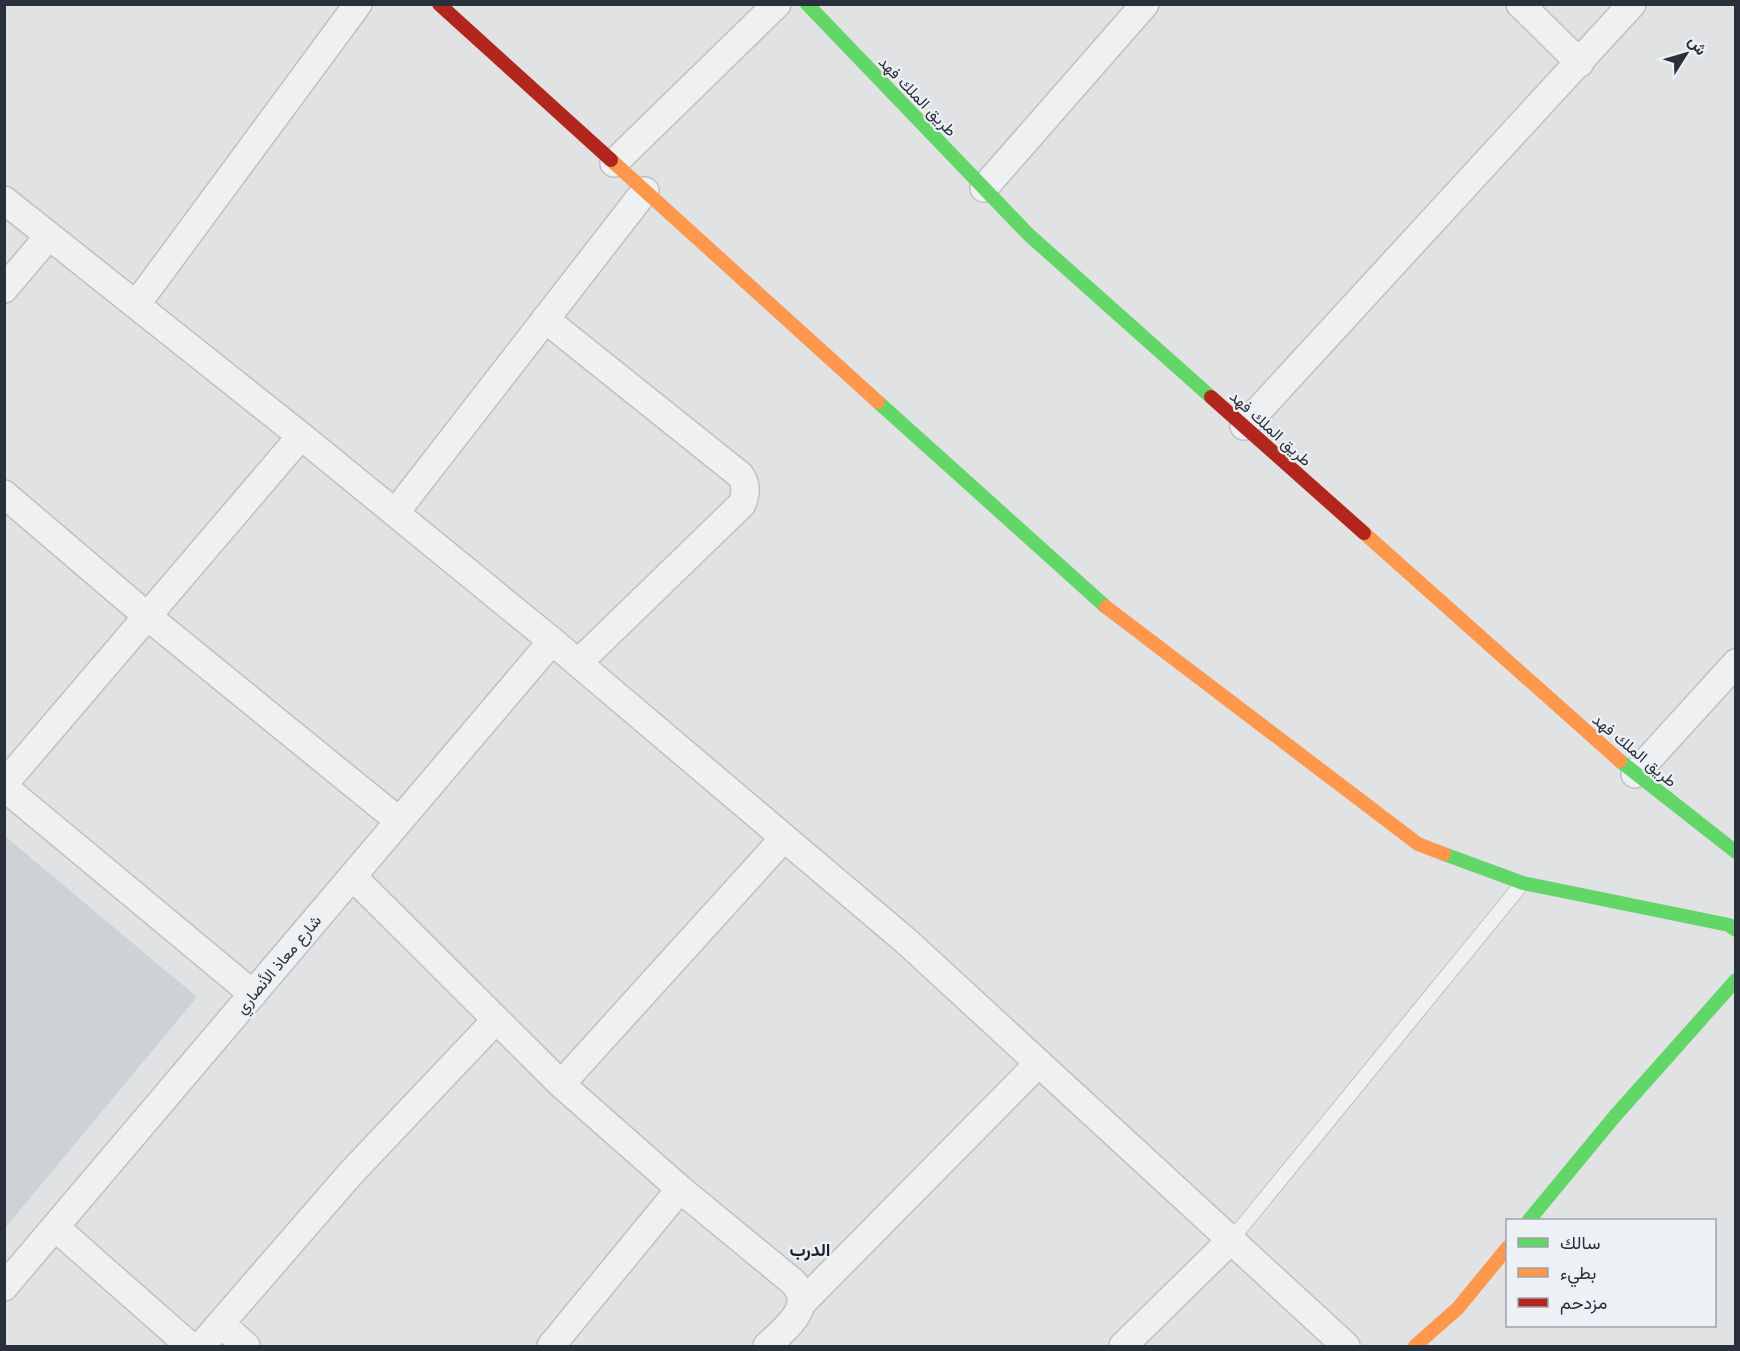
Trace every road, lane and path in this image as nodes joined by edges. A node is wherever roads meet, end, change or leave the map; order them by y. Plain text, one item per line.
1 (358, 4) edge
2 (439, 4) edge
3 (777, 4) edge
4 (807, 4) edge
5 (1145, 4) edge
6 (1520, 4) edge
7 (1632, 4) edge
8 (1580, 63) junction
9 (614, 163) junction
10 (984, 188) junction
11 (645, 190) junction
12 (4, 200) edge
13 (48, 237) junction
14 (4, 289) edge
15 (136, 305) junction
16 (545, 319) junction
17 (1244, 426) junction
18 (300, 436) junction
19 (4, 494) edge
20 (395, 513) junction
21 (147, 616) junction
22 (552, 641) junction
23 (578, 663) junction
24 (1736, 663) edge
25 (1635, 774) junction
26 (4, 785) edge
27 (399, 821) junction
28 (784, 838) junction
29 (1736, 852) edge
30 (352, 877) junction
31 (1523, 882) junction
32 (1736, 930) edge
33 (1736, 980) edge
34 (253, 994) junction
35 (496, 1020) junction
36 (1039, 1063) junction
37 (561, 1084) junction
38 (680, 1189) junction
39 (1531, 1219) edge
40 (55, 1227) junction
41 (1231, 1240) junction
42 (1506, 1249) edge
43 (4, 1287) edge
44 (801, 1304) junction
45 (221, 1324) junction
46 (190, 1347) edge
47 (201, 1347) edge
48 (246, 1347) edge
49 (551, 1347) edge
50 (768, 1347) edge
51 (1123, 1347) edge
52 (1346, 1347) edge
53 (1415, 1347) edge

1 - 15 street
2 - 9 street
3 - 9 street
4 - 10 street, طريق الملك فهد
5 - 10 street
6 - 8 street
7 - 8 street
8 - 17 street
9 - 11 street
10 - 17 street, طريق الملك فهد
11 - 16 street
11 - 31 street
12 - 13 street
13 - 14 street
13 - 15 street
15 - 18 street
16 - 20 street
16 - 23 street
17 - 25 street, طريق الملك فهد
18 - 20 street
18 - 21 street
19 - 21 street
20 - 22 street
21 - 26 street
21 - 27 street
22 - 23 street
22 - 27 street, شارع معاذ الأنصاري
23 - 28 street
24 - 25 street
25 - 29 street, طريق الملك فهد
26 - 34 street
27 - 30 street, شارع معاذ الأنصاري
28 - 36 street
28 - 37 street
30 - 34 street, شارع معاذ الأنصاري
30 - 35 street
31 - 32 street
31 - 41 lane
33 - 39 street
34 - 40 street, شارع معاذ الأنصاري
35 - 37 street
35 - 45 street
36 - 41 street
36 - 44 street
37 - 38 street
38 - 44 street
38 - 49 street
40 - 43 street, شارع معاذ الأنصاري
40 - 46 street
41 - 51 street
41 - 52 street
42 - 53 street
44 - 50 street
45 - 47 street
45 - 48 street

